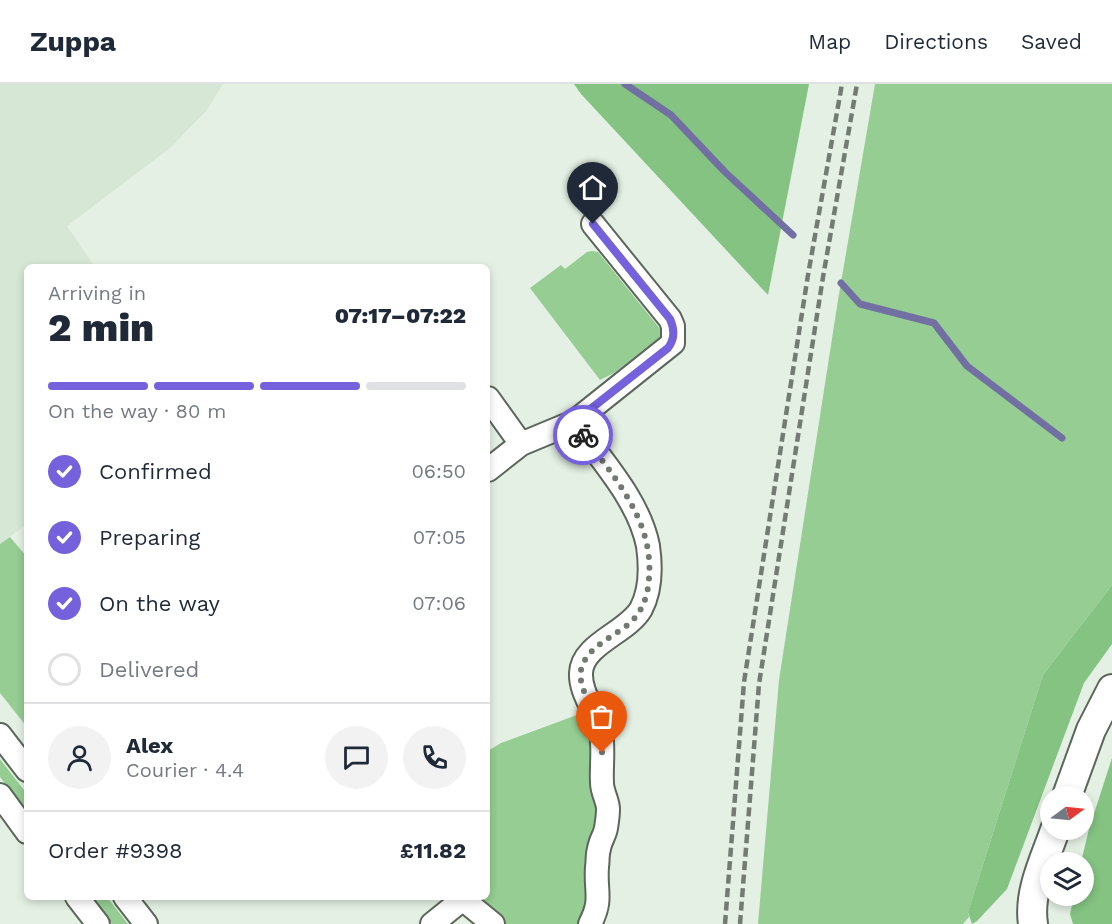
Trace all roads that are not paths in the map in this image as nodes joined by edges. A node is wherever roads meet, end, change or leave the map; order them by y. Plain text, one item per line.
1 (593, 224) dead end
2 (490, 401) edge
3 (574, 422) junction
4 (521, 444) junction
5 (490, 468) edge
6 (1112, 689) edge
7 (0, 735) edge
8 (24, 766) edge
9 (1071, 786) edge
10 (0, 795) edge
11 (24, 828) edge
12 (1052, 840) edge
13 (1038, 879) junction
14 (79, 900) edge
15 (126, 900) edge
16 (460, 900) edge
17 (464, 900) edge
18 (98, 924) edge
19 (146, 924) edge
20 (432, 924) edge
21 (493, 924) edge
22 (590, 924) edge
23 (1016, 924) edge
24 (1033, 924) edge

1 - 3 street
2 - 4 street
3 - 4 street
3 - 22 street
4 - 5 street
6 - 9 main road
7 - 8 street
10 - 11 street
12 - 13 main road
13 - 23 main road
13 - 24 main road
14 - 18 street
15 - 19 street
16 - 20 street
17 - 21 street

